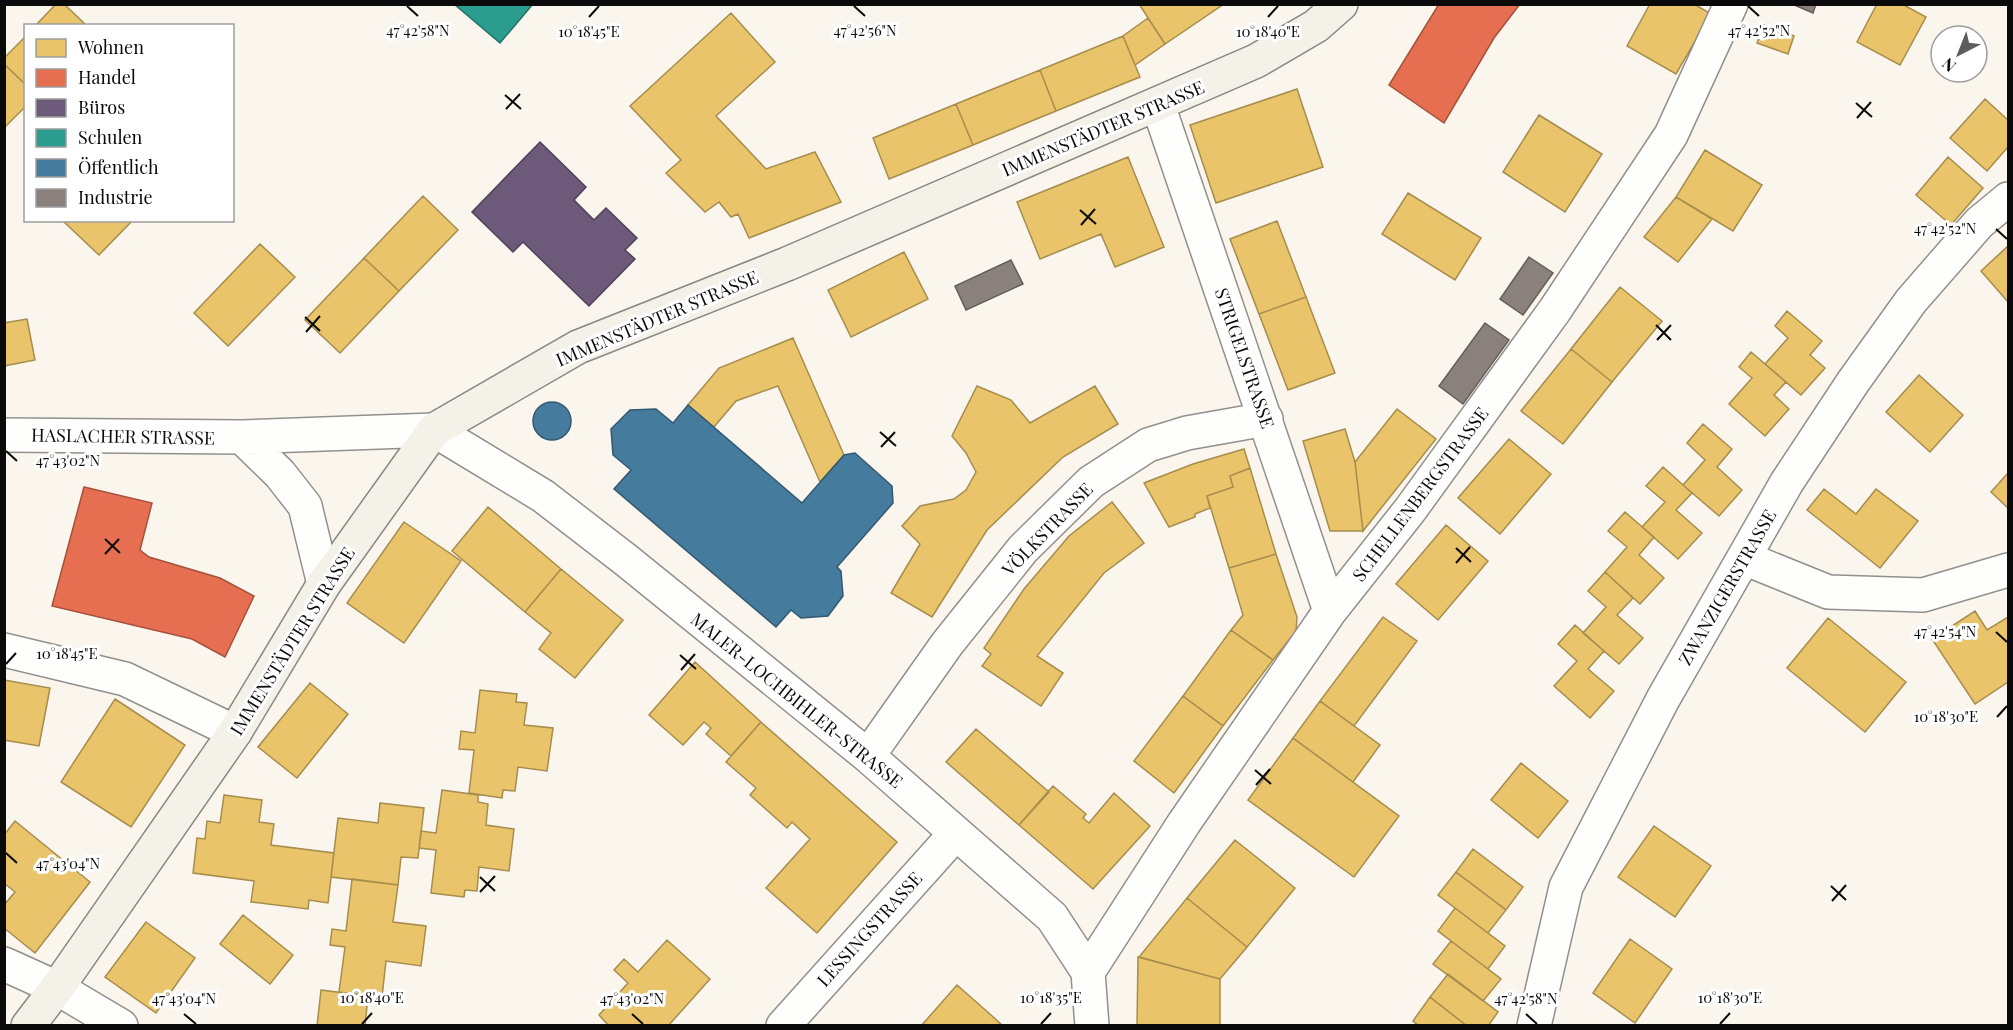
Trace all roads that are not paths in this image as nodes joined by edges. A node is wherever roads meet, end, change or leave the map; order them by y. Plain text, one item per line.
1 (1341, 4) edge
2 (1731, 4) edge
3 (1158, 105) junction
4 (2008, 199) edge
5 (1266, 419) junction
6 (434, 430) junction
7 (4, 435) edge
8 (243, 437) junction
9 (1744, 558) junction
10 (2008, 570) edge
11 (324, 584) junction
12 (1330, 611) junction
13 (4, 650) edge
14 (235, 732) junction
15 (868, 756) junction
16 (956, 833) junction
17 (4, 964) edge
18 (1088, 972) junction
19 (57, 988) junction
20 (28, 1026) edge
21 (120, 1026) edge
22 (783, 1026) edge
23 (1092, 1026) edge
24 (1534, 1026) edge

1 - 3 street, IMMENSTÄDTER STRASSE
2 - 12 street, SCHELLENBERGSTRASSE
3 - 5 street, STRIGELSTRASSE
3 - 6 street, IMMENSTÄDTER STRASSE
4 - 9 street, ZWANZIGERSTRASSE
5 - 12 street, STRIGELSTRASSE
5 - 15 street, VÖLKSTRASSE
6 - 8 street, HASLACHER STRASSE
6 - 11 street, IMMENSTÄDTER STRASSE
6 - 15 street, MALER-LOCHBIHLER-STRASSE
7 - 8 street, HASLACHER STRASSE
8 - 11 street
9 - 10 street
9 - 24 street, ZWANZIGERSTRASSE
11 - 14 street, IMMENSTÄDTER STRASSE
12 - 18 street, SCHELLENBERGSTRASSE
13 - 14 street
14 - 19 street, IMMENSTÄDTER STRASSE
15 - 16 street, MALER-LOCHBIHLER-STRASSE
16 - 18 street, MALER-LOCHBIHLER-STRASSE
16 - 22 street, LESSINGSTRASSE
17 - 19 street
18 - 23 street, MALER-LOCHBIHLER-STRASSE
19 - 20 street, IMMENSTÄDTER STRASSE
19 - 21 street

